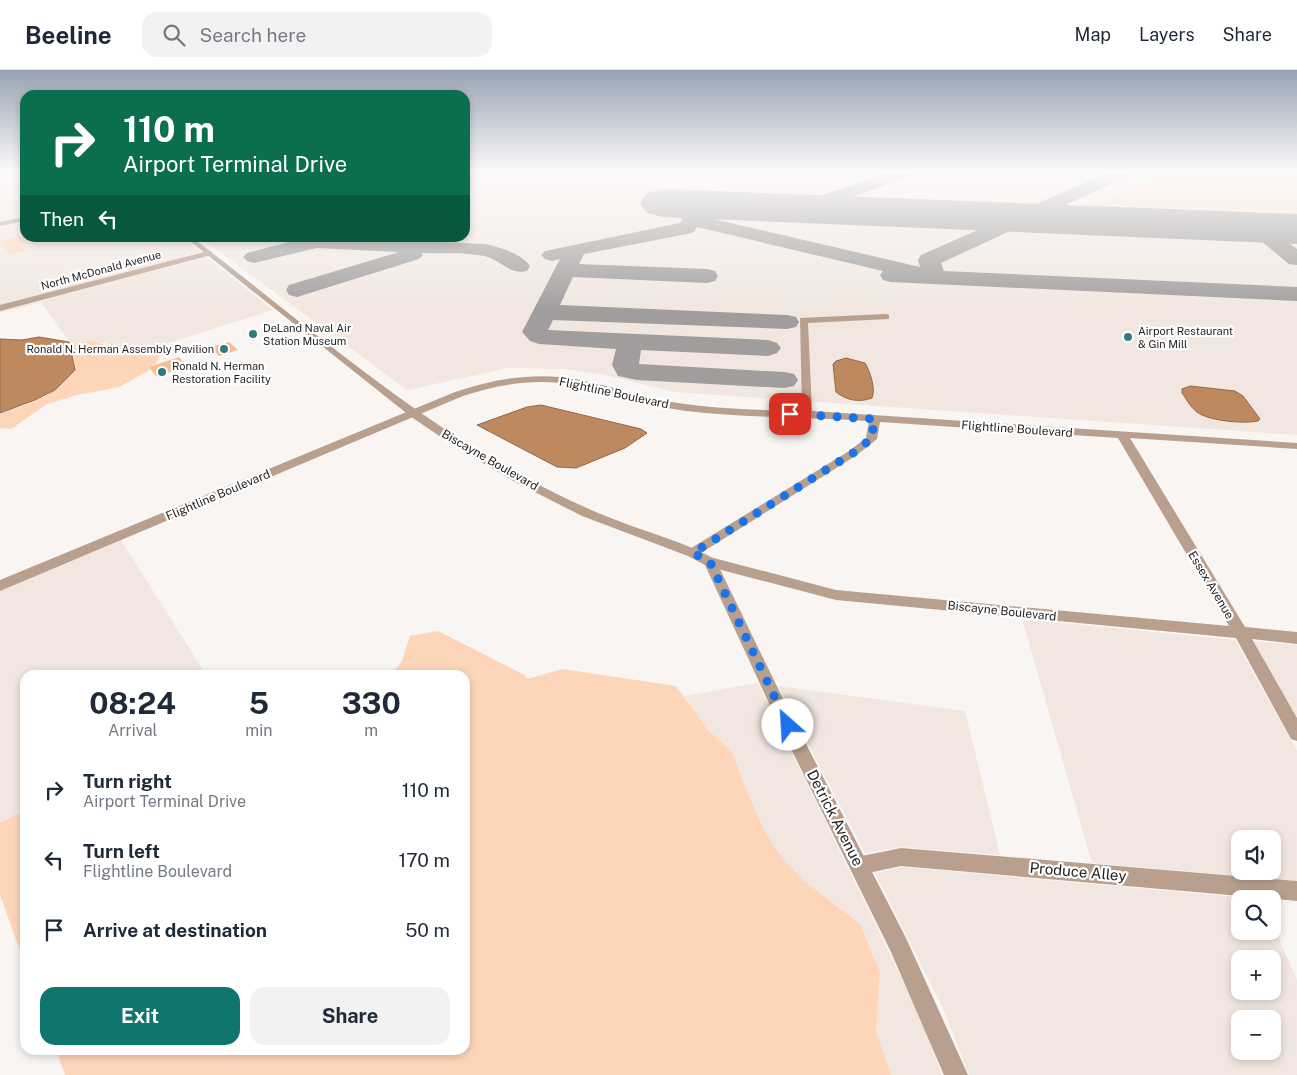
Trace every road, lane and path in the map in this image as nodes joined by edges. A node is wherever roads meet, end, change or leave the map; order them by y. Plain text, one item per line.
1 (16, 219) edge
2 (0, 224) edge
3 (194, 242) edge
4 (208, 253) junction
5 (0, 308) edge
6 (886, 317) dead end
7 (414, 414) junction
8 (807, 414) junction
9 (875, 419) junction
10 (1123, 436) junction
11 (1297, 446) edge
12 (693, 553) junction
13 (710, 562) junction
14 (0, 586) edge
15 (1241, 634) junction
16 (1297, 638) edge
17 (1297, 734) edge
18 (859, 865) junction
19 (1297, 891) edge
20 (956, 1075) edge

1 - 2 street
3 - 4 street, Biscayne Boulevard
4 - 5 street, North McDonald Avenue
4 - 7 street, Biscayne Boulevard
6 - 8 street
7 - 8 street, Flightline Boulevard
7 - 12 street, Biscayne Boulevard
7 - 14 street, Flightline Boulevard
8 - 9 street, Flightline Boulevard
9 - 10 street, Flightline Boulevard
9 - 12 street
10 - 11 street, Flightline Boulevard
10 - 15 street, Essex Avenue
12 - 13 street, Biscayne Boulevard
13 - 15 street, Biscayne Boulevard
13 - 18 street, Detrick Avenue
15 - 16 street, Biscayne Boulevard
15 - 17 street, Essex Avenue
18 - 19 street, Produce Alley
18 - 20 street, Detrick Avenue

